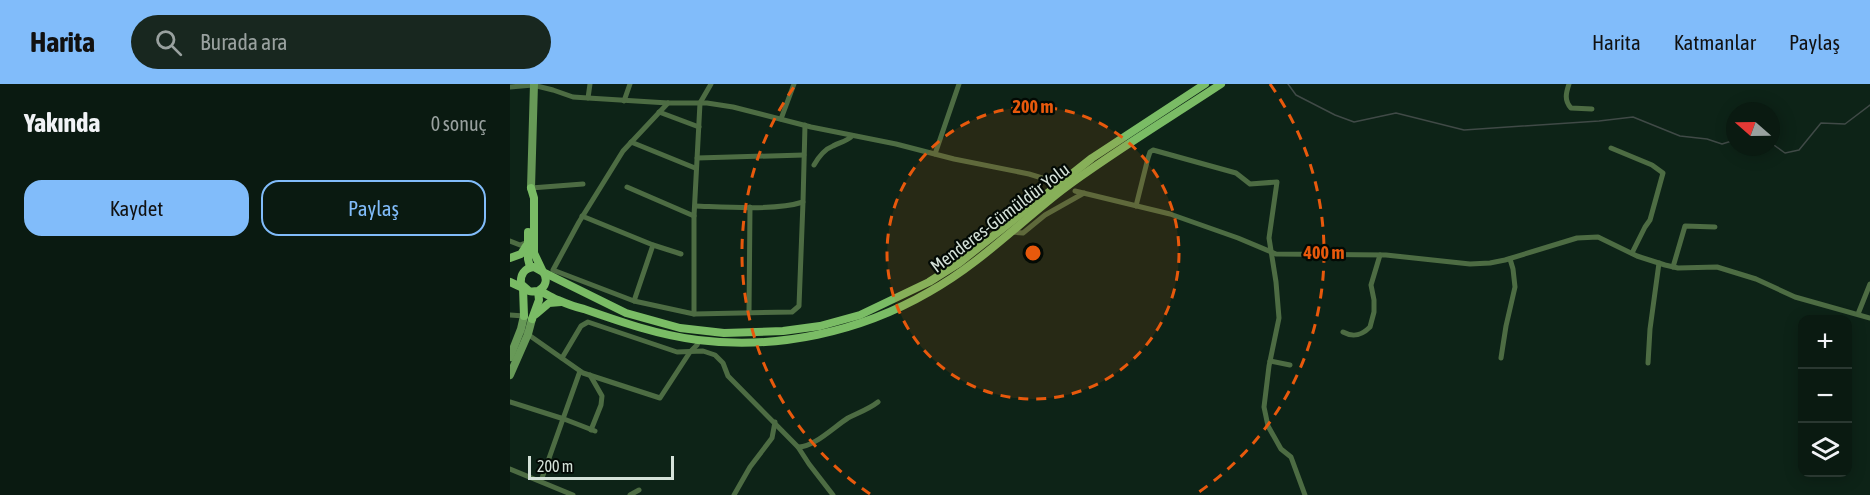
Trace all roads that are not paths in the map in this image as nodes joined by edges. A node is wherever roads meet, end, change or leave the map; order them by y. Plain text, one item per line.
1 (590, 84) edge
2 (630, 84) edge
3 (711, 84) edge
4 (794, 84) edge
5 (959, 84) edge
6 (1205, 84) edge
7 (1221, 84) edge
8 (1569, 84) edge
9 (534, 85) edge
10 (510, 87) edge
11 (554, 87) edge
12 (588, 98) junction
13 (624, 101) junction
14 (668, 103) junction
15 (700, 103) junction
16 (1592, 109) dead end
17 (659, 112) junction
18 (781, 119) junction
19 (805, 125) junction
20 (699, 127) junction
21 (852, 136) junction
22 (631, 142) junction
23 (1611, 148) dead end
24 (935, 154) junction
25 (804, 155) junction
26 (697, 158) junction
27 (814, 165) dead end
28 (696, 168) junction
29 (1052, 181) dead end
30 (583, 184) dead end
31 (627, 187) dead end
32 (531, 188) junction
33 (1075, 191) dead end
34 (1084, 193) junction
35 (803, 202) junction
36 (694, 206) junction
37 (1136, 206) junction
38 (750, 207) junction
39 (582, 216) junction
40 (694, 216) junction
41 (1715, 227) dead end
42 (1011, 232) junction
43 (510, 241) edge
44 (528, 242) junction
45 (653, 245) junction
46 (1271, 252) junction
47 (1632, 253) junction
48 (681, 254) dead end
49 (1380, 255) junction
50 (510, 259) edge
51 (1510, 259) junction
52 (1659, 263) junction
53 (530, 267) junction
54 (1673, 267) junction
55 (543, 272) junction
56 (510, 282) edge
57 (1870, 284) edge
58 (524, 288) junction
59 (538, 291) junction
60 (634, 301) junction
61 (562, 302) junction
62 (749, 313) junction
63 (694, 314) junction
64 (510, 315) edge
65 (1858, 315) junction
66 (528, 318) junction
67 (1870, 318) edge
68 (524, 332) junction
69 (1343, 333) dead end
70 (699, 340) junction
71 (690, 352) junction
72 (510, 356) edge
73 (562, 358) junction
74 (1501, 358) dead end
75 (1270, 361) junction
76 (1648, 363) dead end
77 (1290, 365) dead end
78 (580, 371) junction
79 (510, 375) edge
80 (590, 375) junction
81 (510, 402) edge
82 (878, 402) dead end
83 (564, 419) junction
84 (775, 422) junction
85 (798, 447) junction
86 (510, 469) edge
87 (542, 478) dead end
88 (639, 490) dead end
89 (573, 495) edge
90 (630, 495) edge
91 (734, 495) edge
92 (833, 495) edge
93 (1305, 495) edge

1 - 12 street
2 - 13 street
3 - 15 street
4 - 18 street
5 - 24 street
6 - 55 main road, Menderes-Gümüldür Yolu
7 - 42 main road, Menderes-Gümüldür Yolu
8 - 16 street
9 - 10 street
9 - 11 street
9 - 32 street
11 - 12 street
12 - 13 street
13 - 14 street
14 - 15 street
14 - 17 street
15 - 18 street
15 - 20 street
17 - 20 street
17 - 22 street
18 - 19 street
19 - 21 street
19 - 25 street
20 - 26 street
21 - 24 street
21 - 27 street
22 - 28 street
22 - 39 street
23 - 47 street
24 - 29 street
25 - 26 street
25 - 35 street
26 - 28 street
28 - 36 street
30 - 32 street
31 - 40 street
32 - 44 main road
32 - 55 main road
33 - 34 street
34 - 37 street
34 - 42 street
35 - 38 street
35 - 62 street
36 - 38 street
36 - 40 street
37 - 46 street
37 - 46 street
38 - 62 street
39 - 45 street
39 - 60 street
40 - 63 street
41 - 54 street
42 - 70 main road, Menderes-Gümüldür Yolu
43 - 44 street
44 - 50 main road
44 - 53 main road
45 - 48 street
45 - 60 street
46 - 49 street
46 - 75 street
47 - 51 street
47 - 52 street
49 - 51 street
49 - 69 street
50 - 53 main road
51 - 74 street
52 - 54 street
52 - 76 street
53 - 55 main road
53 - 58 main road
54 - 65 street
55 - 59 main road
56 - 58 main road
57 - 65 street
58 - 59 main road
58 - 66 main road
59 - 61 main road, Menderes-Gümüldür Yolu
59 - 66 main road
60 - 63 street
61 - 66 main road
61 - 70 main road, Menderes-Gümüldür Yolu
62 - 63 street
64 - 66 street
65 - 67 street
66 - 68 street
68 - 72 street
68 - 73 street
68 - 79 street
70 - 71 street
71 - 73 street
71 - 80 street
71 - 84 street
73 - 78 street
75 - 77 street
75 - 93 street
78 - 80 street
78 - 83 street
80 - 83 street
81 - 83 street
82 - 85 street
83 - 87 street
84 - 85 street
84 - 91 street
85 - 92 street
86 - 89 street
88 - 90 street

